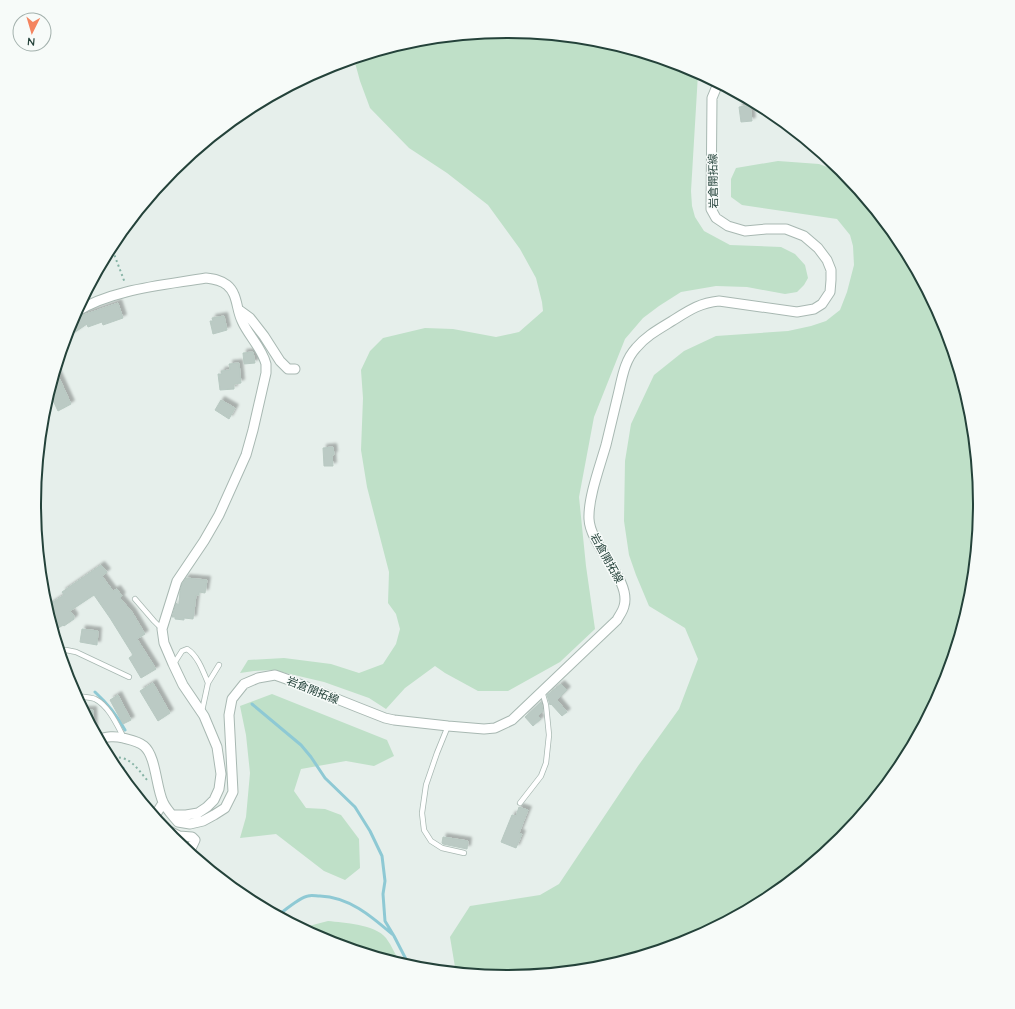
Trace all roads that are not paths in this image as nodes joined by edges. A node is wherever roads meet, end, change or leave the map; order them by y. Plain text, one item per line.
1 (716, 87) edge
2 (85, 308) edge
3 (239, 310) junction
4 (294, 369) dead end
5 (135, 599) dead end
6 (162, 630) junction
7 (65, 650) edge
8 (173, 665) junction
9 (219, 665) dead end
10 (129, 677) dead end
11 (208, 682) junction
12 (542, 691) junction
13 (83, 697) edge
14 (202, 713) junction
15 (448, 726) junction
16 (103, 738) edge
17 (124, 738) junction
18 (163, 803) junction
19 (520, 803) dead end
20 (157, 812) edge
21 (173, 815) junction
22 (180, 836) edge
23 (192, 847) edge
24 (464, 853) dead end

1 - 12 street, 岩倉開拓線
2 - 3 street
3 - 4 street
3 - 6 street
5 - 6 lane
6 - 8 street
7 - 10 lane
8 - 11 lane
8 - 14 street
9 - 11 lane
11 - 14 lane
12 - 15 street, 岩倉開拓線
12 - 19 lane
13 - 17 lane
14 - 21 street
15 - 21 street, 岩倉開拓線
15 - 24 lane
16 - 17 street, 岩倉開拓線
17 - 18 street, 岩倉開拓線
18 - 20 street
18 - 21 street, 岩倉開拓線
22 - 23 street

